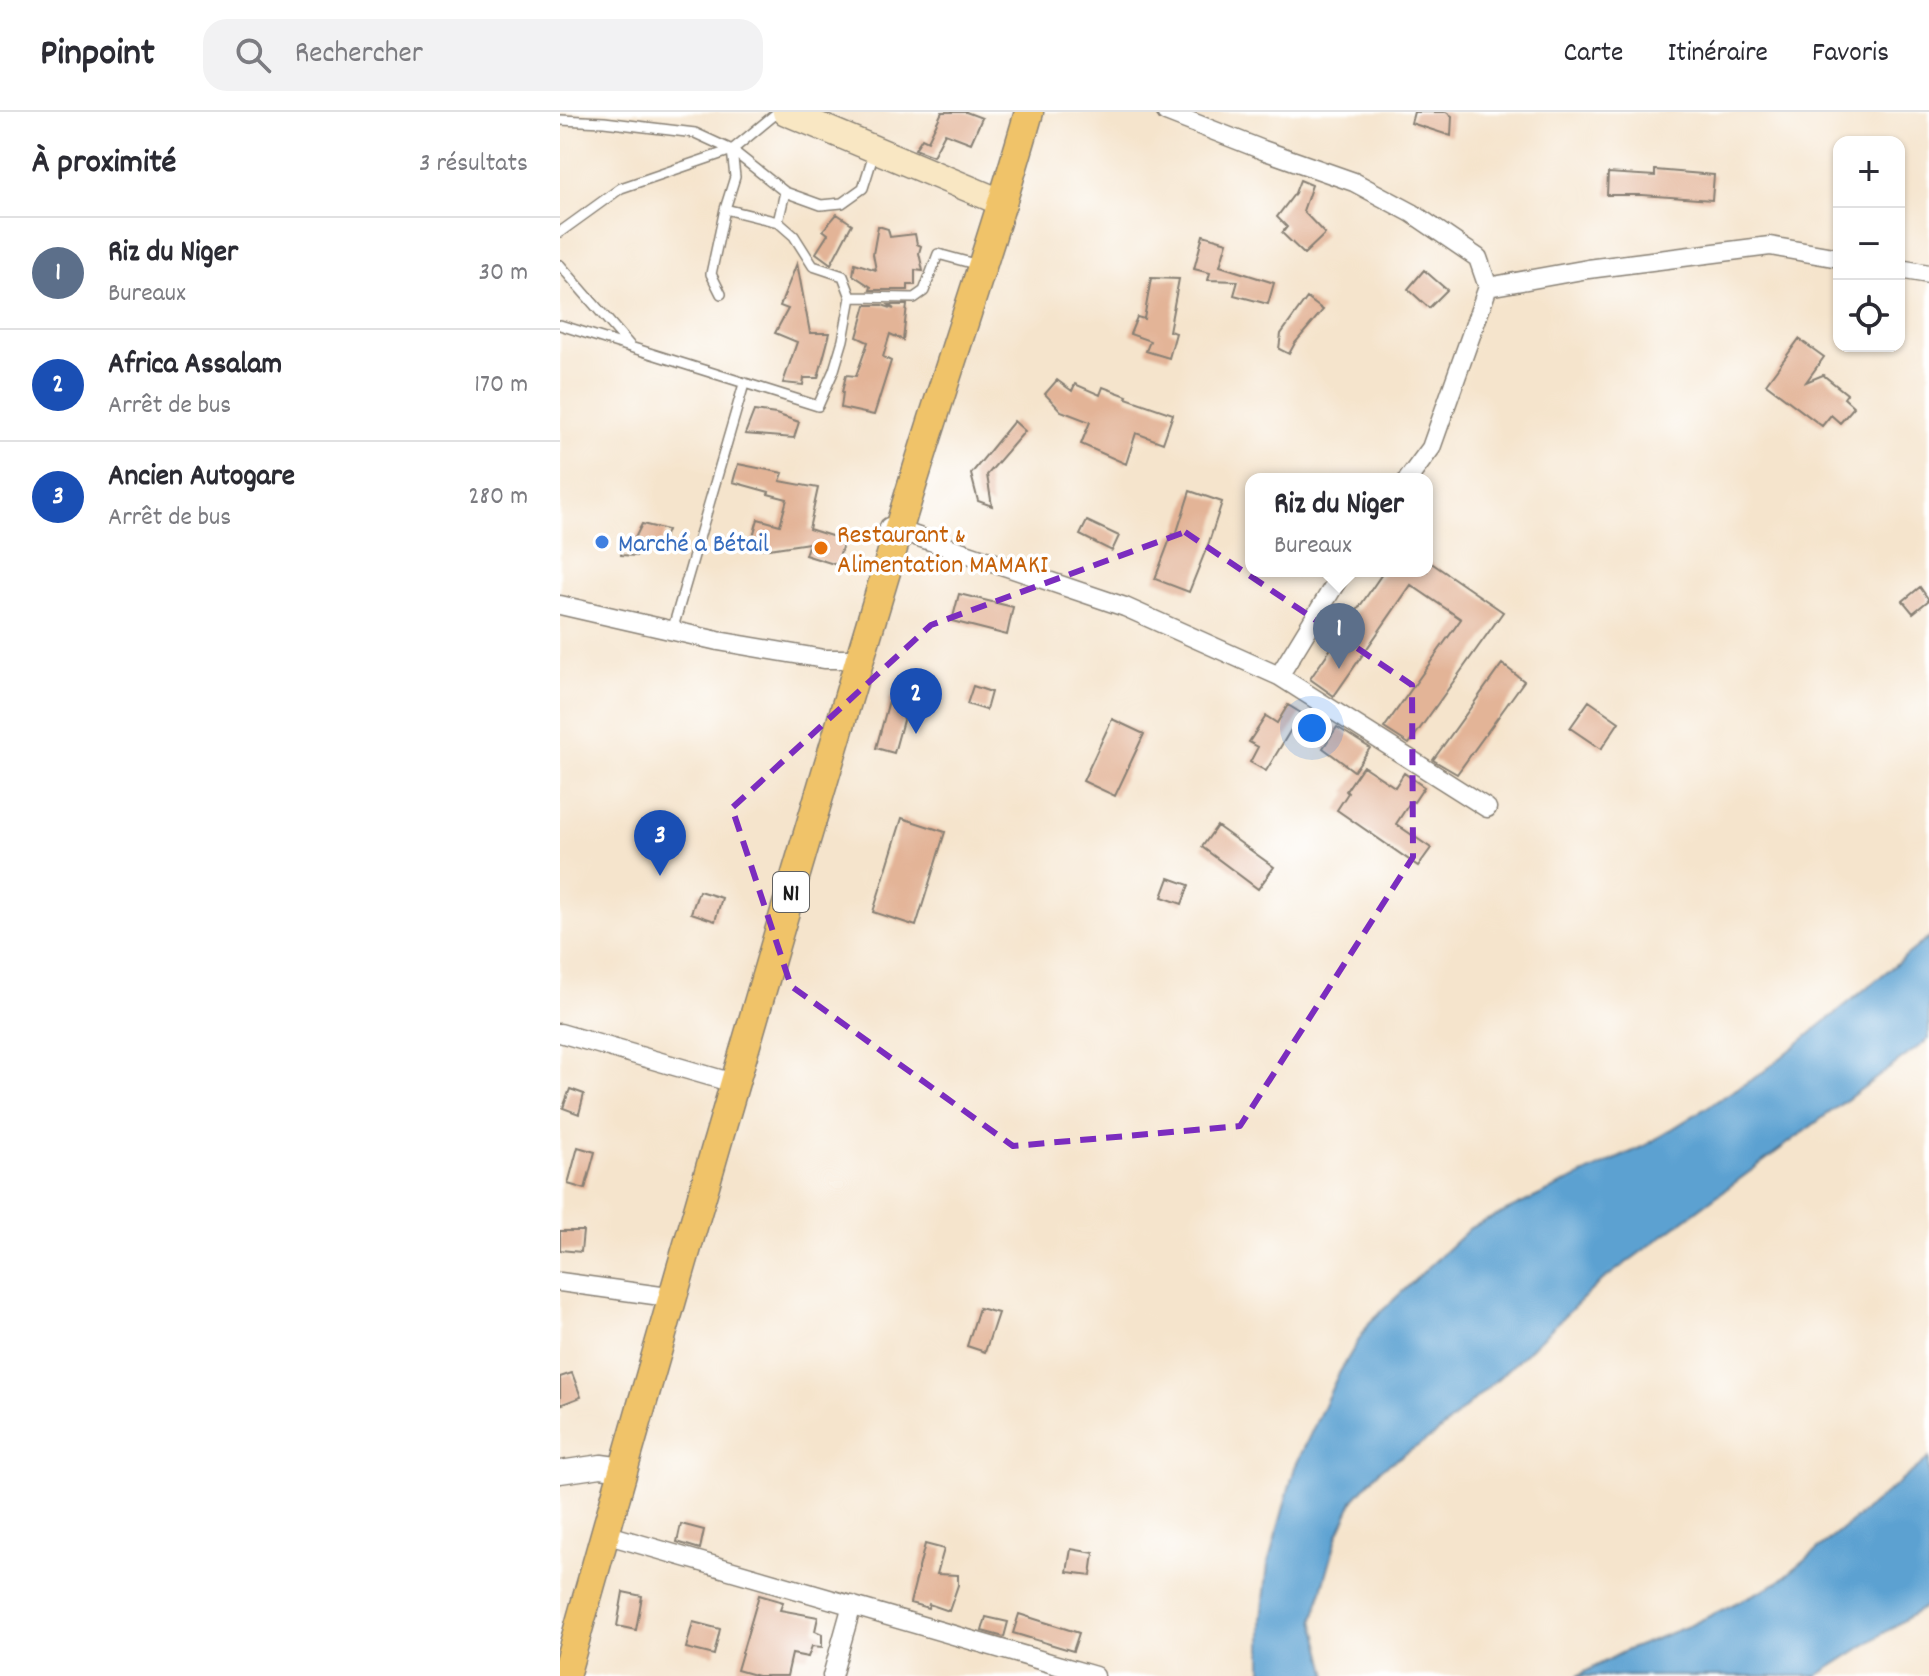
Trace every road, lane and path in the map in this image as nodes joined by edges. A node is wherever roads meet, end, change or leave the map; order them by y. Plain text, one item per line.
1 (778, 112) edge
2 (786, 112) edge
3 (1016, 112) edge
4 (1029, 112) edge
5 (1166, 112) edge
6 (560, 120) edge
7 (875, 149) junction
8 (732, 150) junction
9 (785, 192) junction
10 (998, 200) junction
11 (725, 209) junction
12 (778, 222) junction
13 (560, 232) edge
14 (1833, 257) edge
15 (971, 263) junction
16 (560, 265) edge
17 (1905, 270) edge
18 (1929, 274) edge
19 (1488, 287) junction
20 (721, 294) dead end
21 (851, 297) junction
22 (560, 325) edge
23 (632, 348) junction
24 (744, 384) junction
25 (1412, 473) edge
26 (892, 528) junction
27 (1339, 577) edge
28 (560, 605) edge
29 (672, 631) junction
30 (854, 661) junction
31 (1279, 676) junction
32 (1487, 808) dead end
33 (560, 1033) edge
34 (723, 1080) junction
35 (560, 1282) edge
36 (661, 1296) junction
37 (616, 1468) junction
38 (560, 1472) edge
39 (605, 1534) junction
40 (852, 1605) junction
41 (560, 1648) edge
42 (565, 1676) edge
43 (832, 1676) edge
44 (1095, 1676) edge

1 - 8 lane
2 - 7 main road
3 - 10 main road, N1
4 - 10 main road, N1
5 - 19 street
6 - 8 lane
7 - 9 lane
7 - 10 main road
8 - 9 lane
8 - 11 lane
8 - 13 lane
9 - 12 lane
10 - 15 main road, N1
10 - 26 main road, N1
11 - 12 lane
11 - 20 lane
12 - 21 lane
14 - 19 street
15 - 21 lane
15 - 26 main road, N1
16 - 23 lane
17 - 18 street
19 - 25 street
21 - 24 lane
22 - 23 lane
23 - 24 lane
24 - 29 lane
26 - 30 main road, N1
26 - 31 street
27 - 31 street
28 - 29 street
29 - 30 street
30 - 34 main road, N1
30 - 37 main road, N1
31 - 32 street
33 - 34 street
34 - 36 main road, N1
35 - 36 street
36 - 37 main road, N1
37 - 38 street
37 - 39 main road, N1
37 - 41 main road, N1
39 - 40 street
39 - 42 main road, N1
40 - 43 street
40 - 44 street

